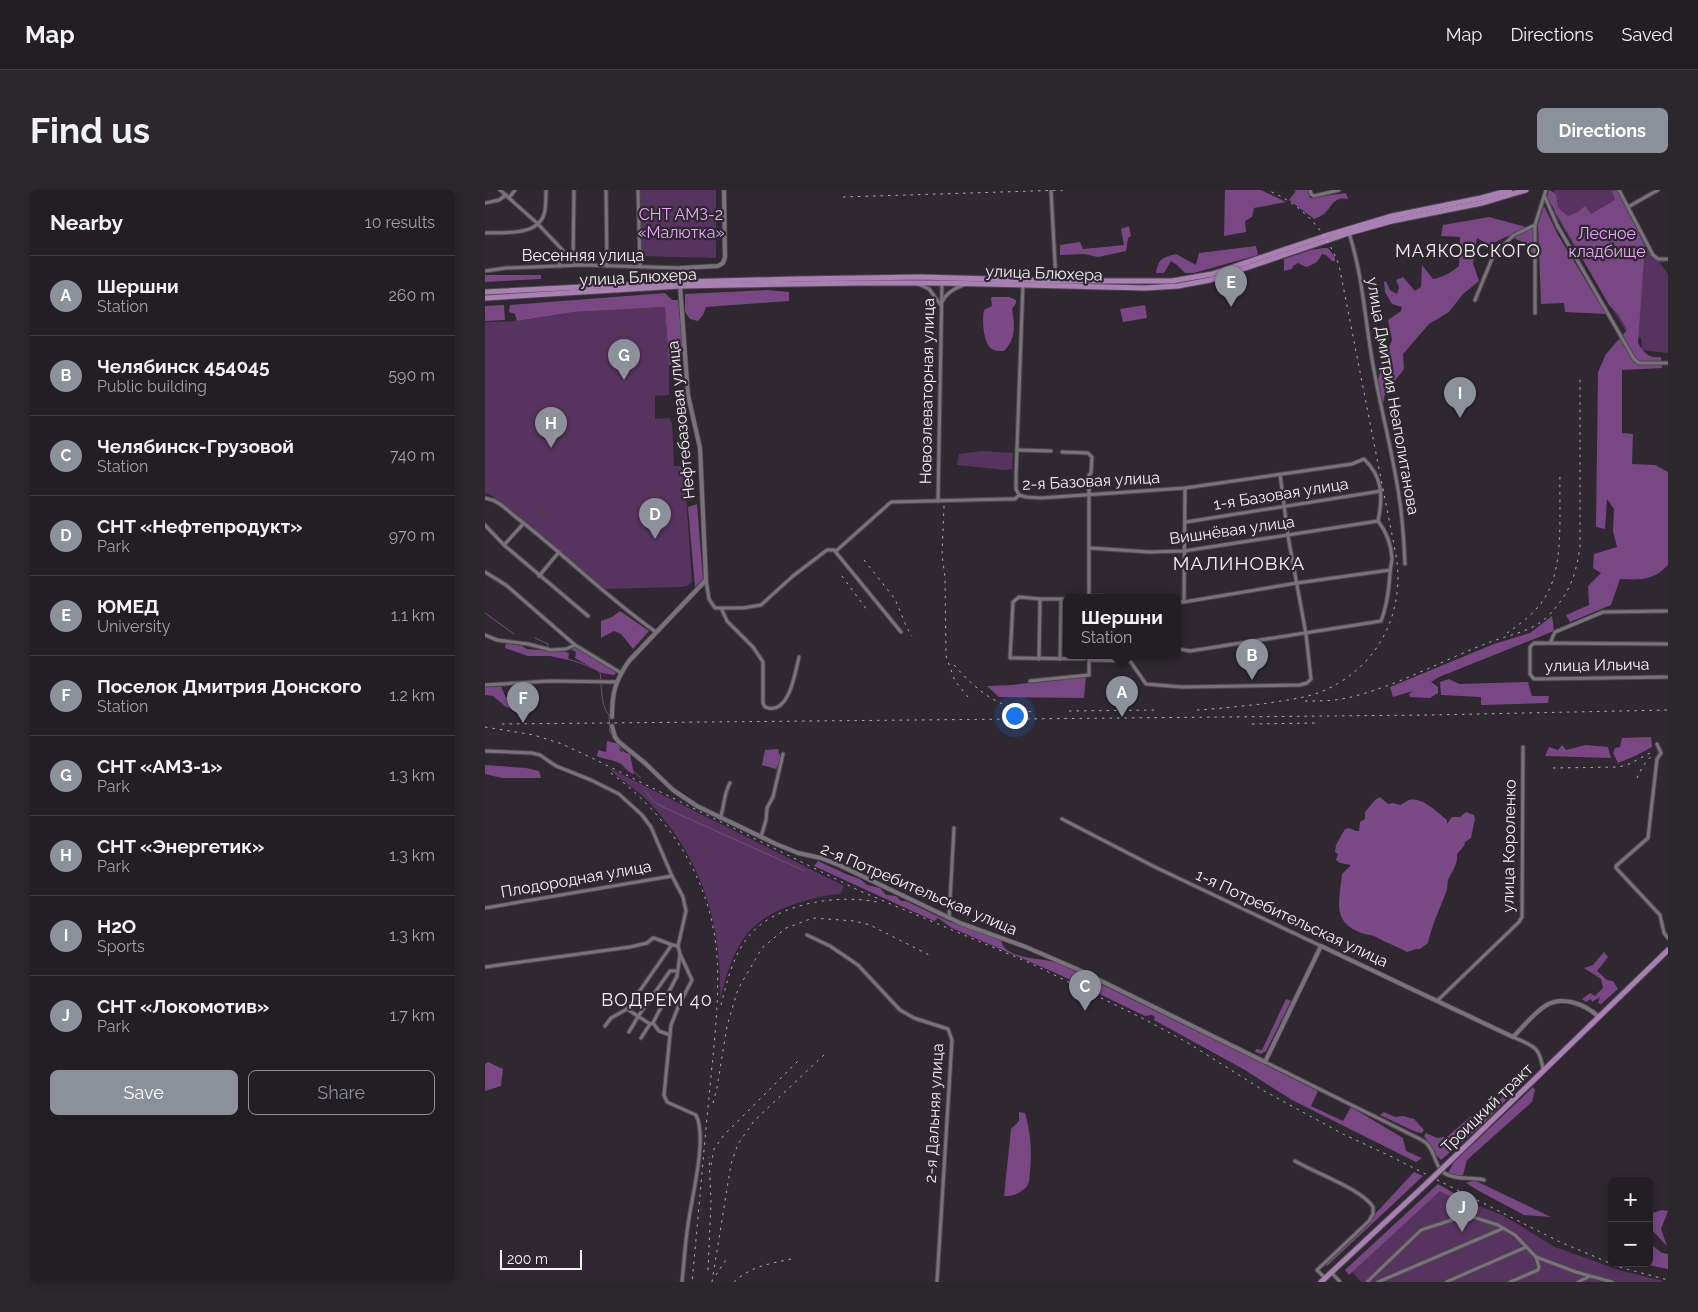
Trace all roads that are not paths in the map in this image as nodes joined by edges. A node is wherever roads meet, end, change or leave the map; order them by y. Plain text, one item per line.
1 (500, 190) edge
2 (515, 190) edge
3 (546, 190) edge
4 (574, 190) edge
5 (606, 190) edge
6 (638, 190) edge
7 (724, 190) edge
8 (1051, 190) edge
9 (1310, 190) edge
10 (1339, 190) edge
11 (1509, 190) edge
12 (1526, 190) edge
13 (1546, 190) edge
14 (1619, 190) edge
15 (1658, 190) edge
16 (1545, 196) junction
17 (508, 197) junction
18 (485, 203) edge
19 (1628, 207) junction
20 (537, 223) junction
21 (1535, 225) junction
22 (485, 233) edge
23 (1349, 234) junction
24 (565, 253) junction
25 (1668, 259) edge
26 (573, 261) junction
27 (583, 265) junction
28 (560, 266) junction
29 (607, 266) junction
30 (640, 266) junction
31 (681, 268) junction
32 (485, 271) edge
33 (913, 282) junction
34 (942, 283) junction
35 (971, 283) junction
36 (1023, 283) junction
37 (680, 284) junction
38 (1056, 284) junction
39 (485, 292) edge
40 (548, 292) junction
41 (485, 298) edge
42 (1475, 300) dead end
43 (941, 305) junction
44 (1535, 313) dead end
45 (1668, 363) edge
46 (1017, 450) junction
47 (1051, 451) dead end
48 (1061, 452) dead end
49 (1280, 474) junction
50 (1185, 488) junction
51 (1381, 491) junction
52 (1019, 495) junction
53 (1089, 495) junction
54 (485, 498) edge
55 (938, 501) junction
56 (1285, 506) junction
57 (1378, 521) junction
58 (1186, 522) junction
59 (524, 523) junction
60 (485, 525) edge
61 (1288, 536) junction
62 (504, 545) junction
63 (1089, 548) junction
64 (836, 551) junction
65 (1184, 551) junction
66 (559, 552) junction
67 (1405, 564) dead end
68 (1390, 570) junction
69 (485, 572) edge
70 (539, 576) junction
71 (706, 580) junction
72 (1297, 583) junction
73 (1089, 594) edge
74 (1039, 599) junction
75 (1061, 599) joint
76 (1184, 602) joint
77 (721, 609) junction
78 (1668, 612) edge
79 (588, 616) dead end
80 (657, 632) junction
81 (901, 632) dead end
82 (1306, 634) junction
83 (485, 635) edge
84 (1550, 643) junction
85 (1668, 644) edge
86 (575, 645) junction
87 (1181, 649) edge
88 (799, 657) dead end
89 (1039, 659) junction
90 (1060, 659) junction
91 (1086, 659) edge
92 (1089, 659) edge
93 (1110, 659) edge
94 (621, 673) junction
95 (1668, 677) edge
96 (1030, 680) dead end
97 (616, 682) junction
98 (485, 685) edge
99 (612, 717) dead end
100 (612, 726) dead end
101 (1657, 744) dead end
102 (1523, 747) dead end
103 (485, 751) edge
104 (783, 754) dead end
105 (730, 783) dead end
106 (720, 818) junction
107 (1061, 818) dead end
108 (953, 828) dead end
109 (760, 838) junction
110 (672, 876) junction
111 (485, 908) edge
112 (949, 918) junction
113 (807, 934) dead end
114 (1668, 938) edge
115 (671, 946) junction
116 (678, 946) junction
117 (1321, 946) junction
118 (1668, 950) edge
119 (680, 954) junction
120 (485, 967) edge
121 (677, 971) junction
122 (1437, 1001) junction
123 (627, 1009) junction
124 (639, 1015) junction
125 (1599, 1017) junction
126 (652, 1023) junction
127 (605, 1026) dead end
128 (629, 1032) dead end
129 (670, 1035) junction
130 (1513, 1037) junction
131 (641, 1038) dead end
132 (1265, 1062) junction
133 (1543, 1071) junction
134 (1295, 1160) dead end
135 (1483, 1180) dead end
136 (1504, 1228) junction
137 (1526, 1247) junction
138 (1535, 1257) junction
139 (1331, 1272) junction
140 (1591, 1276) junction
141 (1323, 1280) edge
142 (682, 1282) edge
143 (937, 1282) edge
144 (1340, 1282) edge
145 (1367, 1282) edge
146 (1378, 1282) edge
147 (1445, 1282) edge
148 (1510, 1282) edge
149 (1578, 1282) edge
150 (1612, 1282) edge

1 - 17 street
2 - 17 street
3 - 20 street
4 - 26 street, Весенняя улица
5 - 29 street
6 - 30 street
7 - 31 street
8 - 38 street
9 - 10 street
11 - 38 main road, улица Блюхера
12 - 23 main road, улица Блюхера
13 - 16 street
14 - 19 street
15 - 19 street
16 - 21 street
16 - 45 street
17 - 18 street
17 - 20 street
19 - 25 street
20 - 22 street
20 - 24 street
21 - 42 street
21 - 44 street
23 - 38 main road, улица Блюхера
23 - 67 street, улица Дмитрия Неаполитанова
24 - 26 street
24 - 28 street
26 - 27 street
27 - 28 street, Весенняя улица
27 - 29 street, Весенняя улица
28 - 32 street, Весенняя улица
29 - 30 street, Весенняя улица
30 - 31 street, Весенняя улица
31 - 37 street, Нефтебазовая улица
33 - 34 main road, улица Блюхера
33 - 37 main road, улица Блюхера
33 - 43 street
34 - 35 main road, улица Блюхера
34 - 43 street, Новоэлеваторная улица
35 - 36 main road, улица Блюхера
35 - 43 street
36 - 37 main road, улица Блюхера
36 - 38 main road, улица Блюхера
36 - 46 street
37 - 40 main road, улица Блюхера
37 - 71 street, Нефтебазовая улица
39 - 40 main road
40 - 41 main road
43 - 55 street, Новоэлеваторная улица
46 - 47 street
46 - 52 street
48 - 53 street
49 - 50 street, 2-я Базовая улица
49 - 51 street, 2-я Базовая улица
49 - 56 street
50 - 53 street, 2-я Базовая улица
50 - 58 street
51 - 56 street, 1-я Базовая улица
51 - 57 street
52 - 53 street, 2-я Базовая улица
52 - 55 street, 2-я Базовая улица
53 - 63 street
54 - 59 street
55 - 64 street, 2-я Базовая улица
56 - 58 street, 1-я Базовая улица
56 - 61 street
57 - 61 street, Вишнёвая улица
57 - 68 street
58 - 65 street
59 - 62 street
59 - 66 street
60 - 62 street
61 - 65 street, Вишнёвая улица
61 - 72 street
62 - 70 street
63 - 65 street, Вишнёвая улица
63 - 73 street
64 - 77 street, 2-я Базовая улица
64 - 81 street
65 - 76 street
66 - 70 street
66 - 80 street
68 - 72 street
68 - 82 street
69 - 86 street
70 - 79 street
71 - 77 street
71 - 80 street
72 - 76 street
72 - 82 street
74 - 75 street
74 - 89 street
74 - 89 street
75 - 90 street
77 - 88 street
78 - 84 street
80 - 94 street
82 - 87 street
82 - 93 street
83 - 86 street
84 - 85 street
84 - 95 street, улица Ильича
86 - 94 street
89 - 90 street
90 - 91 street
92 - 96 street
94 - 97 street
97 - 98 street
97 - 99 street
100 - 106 street, 2-я Потребительская улица
101 - 114 street
102 - 122 street, улица Короленко
103 - 110 street
104 - 109 street
105 - 106 street
106 - 109 street, 2-я Потребительская улица
107 - 117 street, 1-я Потребительская улица
108 - 112 street
109 - 112 street, 2-я Потребительская улица
110 - 111 street, Плодородная улица
110 - 116 street
112 - 132 street, 2-я Потребительская улица
113 - 143 street, 2-я Дальняя улица
115 - 116 street
115 - 120 street
115 - 123 street
116 - 119 street
117 - 122 street, 1-я Потребительская улица
117 - 132 street
118 - 125 main road, Троицкий тракт
119 - 121 street
119 - 129 street
121 - 124 street
121 - 126 street
122 - 130 street, 1-я Потребительская улица
123 - 124 street
123 - 127 street
124 - 126 street
124 - 128 street
125 - 130 street
125 - 133 main road, Троицкий тракт
126 - 129 street
126 - 131 street
129 - 142 street
130 - 133 street, 1-я Потребительская улица
132 - 135 street, 2-я Потребительская улица
133 - 139 main road, Троицкий тракт, bridge
134 - 141 street
136 - 137 street
136 - 145 street
136 - 146 street
137 - 138 street
137 - 147 street
138 - 140 street
138 - 148 street
139 - 141 main road, Троицкий тракт
139 - 144 street
140 - 149 street
140 - 150 street

